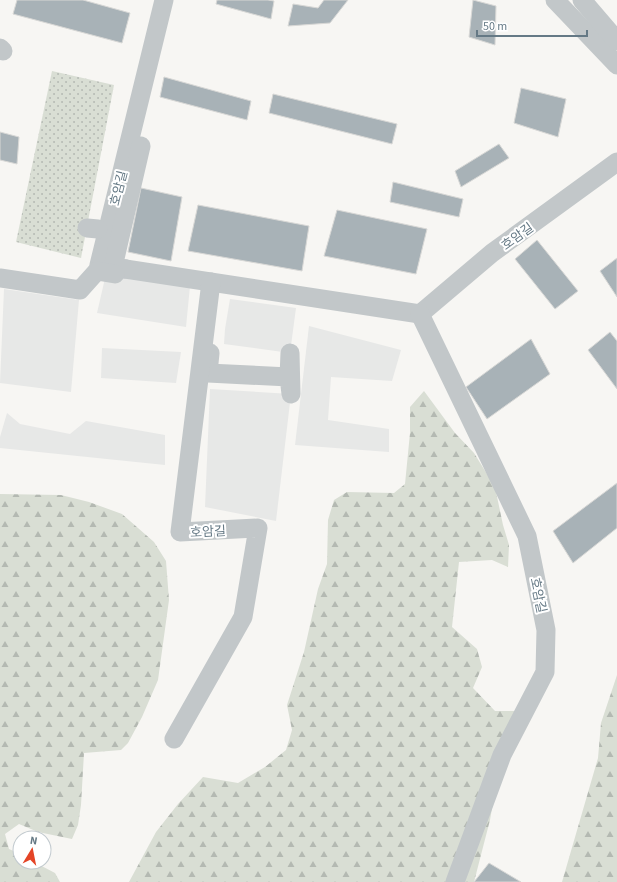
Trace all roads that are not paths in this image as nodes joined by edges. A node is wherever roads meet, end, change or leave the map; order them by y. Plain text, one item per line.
1 (164, 0) edge
2 (175, 0) edge
3 (555, 0) edge
4 (582, 0) edge
5 (617, 41) edge
6 (617, 65) edge
7 (132, 97) dead end
8 (617, 148) edge
9 (617, 162) edge
10 (105, 269) junction
11 (0, 278) edge
12 (211, 282) junction
13 (416, 319) junction
14 (289, 377) dead end
15 (189, 397) dead end
16 (174, 739) dead end
17 (455, 882) edge

1 - 10 street, 호암길
2 - 10 street
3 - 6 street
4 - 5 street
7 - 10 street
8 - 10 street
9 - 13 street, 호암길
10 - 11 street
10 - 12 street, 호암길
10 - 15 street
12 - 13 street, 호암길
12 - 16 street, 호암길
13 - 14 street
13 - 17 street, 호암길

